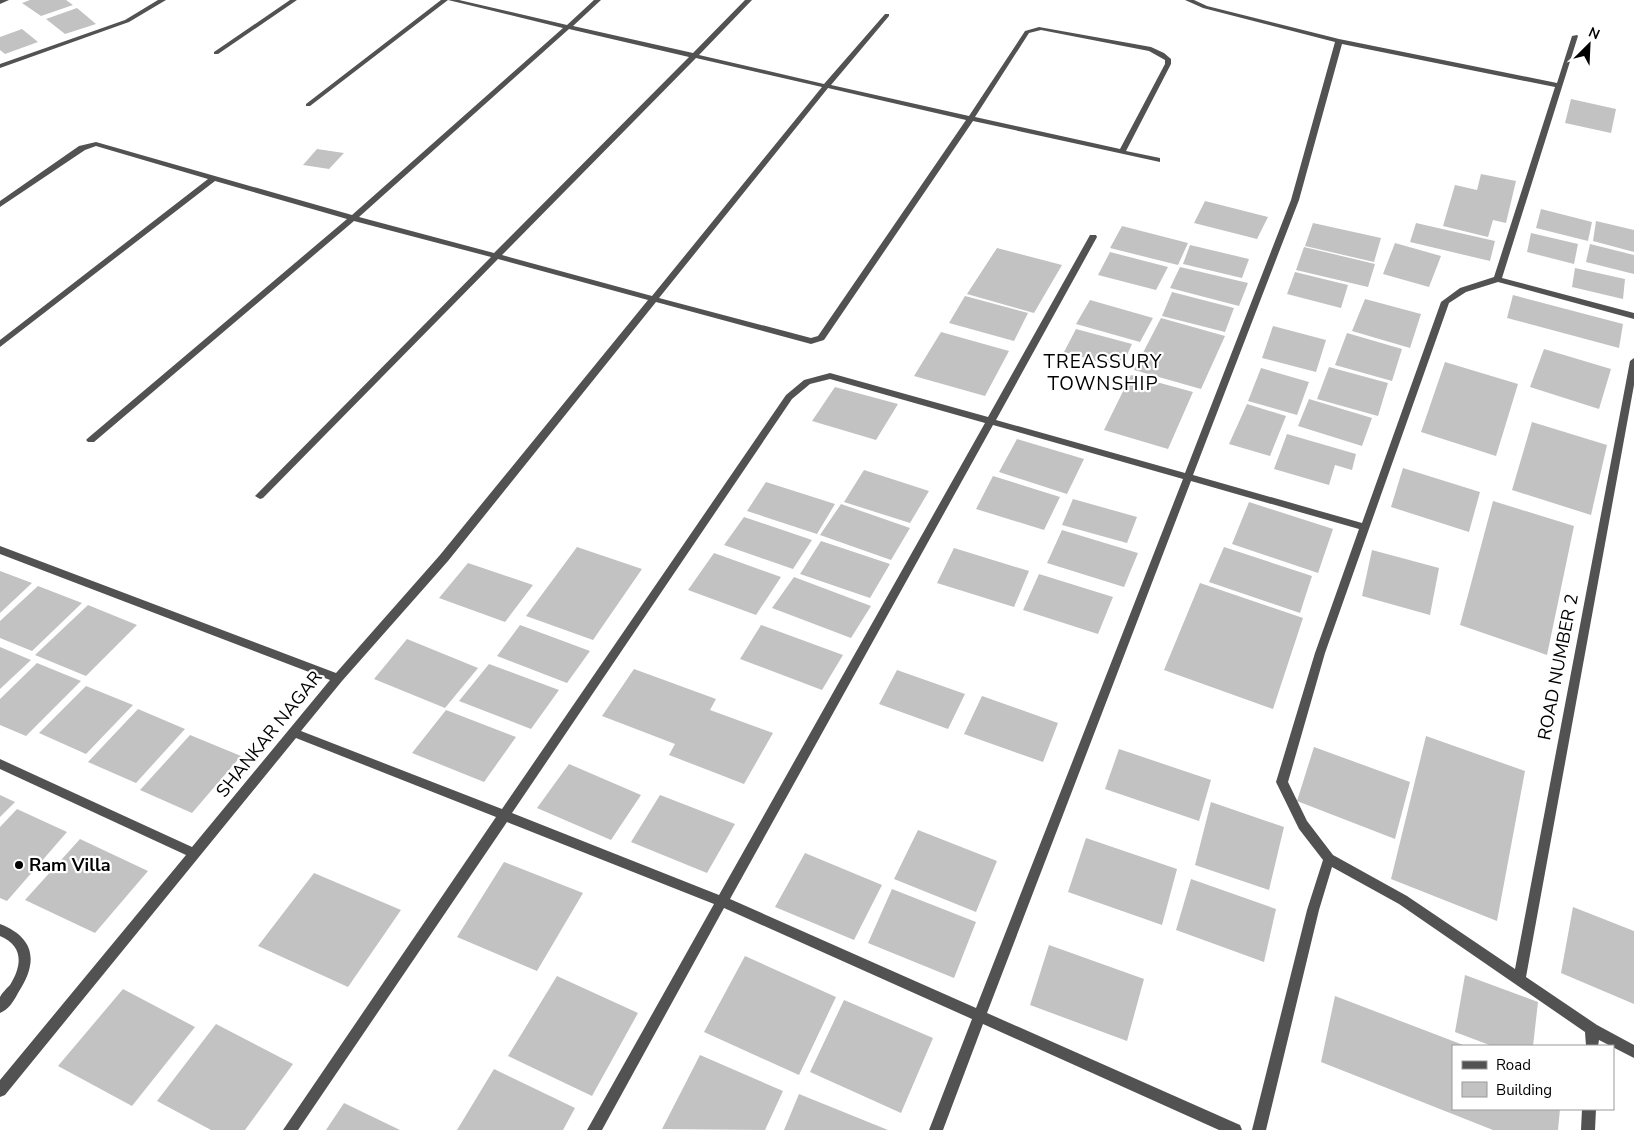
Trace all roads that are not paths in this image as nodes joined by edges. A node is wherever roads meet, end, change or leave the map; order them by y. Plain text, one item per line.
1 (6, 0) edge
2 (163, 0) edge
3 (294, 0) edge
4 (445, 0) edge
5 (451, 0) edge
6 (598, 0) edge
7 (749, 0) edge
8 (1188, 0) edge
9 (0, 2) edge
10 (887, 15) dead end
11 (566, 28) junction
12 (1575, 36) dead end
13 (1339, 41) junction
14 (216, 53) dead end
15 (693, 56) junction
16 (0, 66) edge
17 (826, 86) junction
18 (1559, 86) junction
19 (308, 106) dead end
20 (971, 118) junction
21 (1122, 152) junction
22 (1157, 160) dead end
23 (214, 178) junction
24 (0, 205) edge
25 (353, 218) junction
26 (1093, 237) dead end
27 (497, 257) junction
28 (1498, 278) junction
29 (654, 299) junction
30 (1634, 316) edge
31 (0, 344) edge
32 (1634, 361) edge
33 (990, 420) junction
34 (91, 440) dead end
35 (1189, 477) junction
36 (260, 496) dead end
37 (1365, 527) junction
38 (0, 550) edge
39 (338, 678) junction
40 (293, 732) junction
41 (0, 764) edge
42 (504, 815) junction
43 (194, 854) junction
44 (1329, 860) junction
45 (721, 900) junction
46 (0, 930) edge
47 (1519, 979) junction
48 (0, 1007) edge
49 (981, 1016) junction
50 (1592, 1029) junction
51 (1592, 1045) edge
52 (1634, 1052) edge
53 (0, 1090) edge
54 (1589, 1110) edge
55 (290, 1130) edge
56 (594, 1130) edge
57 (936, 1130) edge
58 (1235, 1130) edge
59 (1259, 1130) edge
60 (1588, 1130) edge

1 - 9 street
2 - 16 street
3 - 14 street
4 - 19 street
5 - 11 street
6 - 11 street
7 - 15 street
8 - 13 street
10 - 17 street
11 - 15 street
11 - 25 street
12 - 18 street
13 - 18 street
13 - 35 street
15 - 17 street
15 - 27 street
17 - 20 street
17 - 29 street
18 - 28 street
20 - 21 street
20 - 21 street
20 - 29 street
21 - 22 street
23 - 24 street
23 - 25 street
23 - 31 street
25 - 27 street
25 - 34 street
26 - 33 street
27 - 29 street
27 - 36 street
28 - 30 street
28 - 37 street
29 - 39 street
32 - 47 street, ROAD NUMBER 2
33 - 35 street
33 - 42 street
33 - 45 street
35 - 37 street
35 - 49 street
37 - 44 street
38 - 39 street, SHANKAR NAGAR
39 - 40 street, SHANKAR NAGAR
40 - 42 street
40 - 43 street, SHANKAR NAGAR
41 - 43 street
42 - 45 street
42 - 55 street
43 - 53 street, SHANKAR NAGAR
44 - 47 street
44 - 59 street
45 - 49 street
45 - 56 street
46 - 48 street
47 - 50 street
49 - 57 street
49 - 58 street
50 - 51 street
50 - 52 street
54 - 60 street

